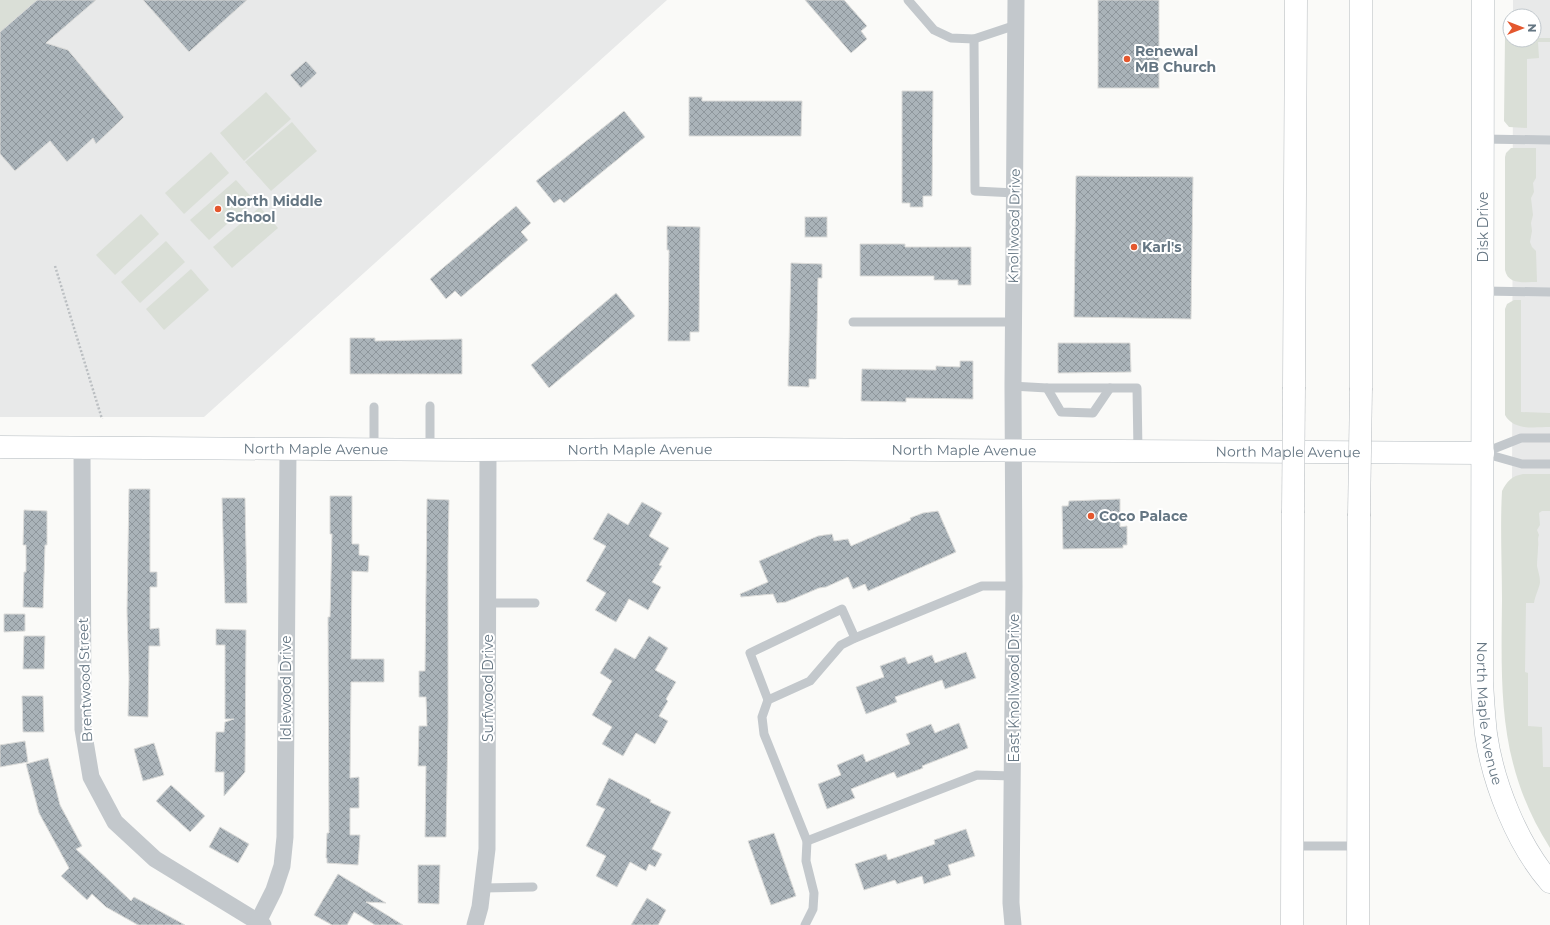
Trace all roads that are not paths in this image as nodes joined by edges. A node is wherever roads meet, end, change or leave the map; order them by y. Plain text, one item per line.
1 (908, 0) edge
2 (1016, 0) edge
3 (1296, 0) edge
4 (1361, 0) edge
5 (1483, 0) edge
6 (1016, 25) junction
7 (974, 39) junction
8 (1483, 139) junction
9 (1550, 140) edge
10 (1015, 193) junction
11 (1483, 291) junction
12 (1550, 292) edge
13 (853, 322) dead end
14 (1014, 322) junction
15 (1013, 386) junction
16 (1047, 388) junction
17 (1110, 388) junction
18 (430, 406) dead end
19 (374, 407) dead end
20 (1550, 438) edge
21 (0, 447) edge
22 (82, 448) junction
23 (288, 450) junction
24 (374, 450) junction
25 (430, 450) junction
26 (488, 450) junction
27 (1014, 451) junction
28 (1138, 452) junction
29 (1483, 453) junction
30 (1550, 464) edge
31 (1014, 586) junction
32 (488, 603) junction
33 (535, 603) dead end
34 (855, 638) junction
35 (768, 700) junction
36 (1013, 776) junction
37 (807, 841) junction
38 (1292, 846) junction
39 (1358, 846) junction
40 (1550, 882) edge
41 (533, 887) dead end
42 (483, 888) junction
43 (260, 924) edge
44 (475, 925) edge
45 (806, 925) edge
46 (1013, 925) edge
47 (1292, 925) edge
48 (1358, 925) edge

1 - 7 lane
2 - 6 street, Knollwood Drive
3 - 38 main road, bridge
4 - 39 main road, bridge
5 - 8 main road, Disk Drive
6 - 7 lane
6 - 10 street, Knollwood Drive
7 - 10 lane
8 - 9 lane
8 - 11 main road, Disk Drive
10 - 14 street, Knollwood Drive
11 - 12 lane
11 - 29 main road, Disk Drive
13 - 14 lane
14 - 15 street, Knollwood Drive
15 - 16 lane
15 - 27 street, Knollwood Drive
16 - 17 lane
16 - 17 lane
17 - 28 lane
18 - 25 lane
19 - 24 lane
20 - 29 lane
21 - 22 main road, North Maple Avenue
22 - 23 main road, North Maple Avenue
22 - 43 street, Brentwood Street
23 - 24 main road, North Maple Avenue
23 - 43 street, Idlewood Drive
24 - 25 main road, North Maple Avenue
25 - 26 main road, North Maple Avenue
26 - 27 main road, North Maple Avenue
26 - 32 street, Surfwood Drive
27 - 28 main road, North Maple Avenue
27 - 31 street, East Knollwood Drive
28 - 29 main road, North Maple Avenue
29 - 30 lane
29 - 40 main road, North Maple Avenue
31 - 34 lane
31 - 36 street, East Knollwood Drive
32 - 33 lane
32 - 42 street, Surfwood Drive
34 - 35 lane
34 - 35 lane
35 - 37 lane
36 - 37 lane
36 - 46 street, East Knollwood Drive
37 - 45 lane
38 - 39 lane
38 - 47 main road
39 - 48 main road
41 - 42 lane
42 - 44 street, Surfwood Drive

